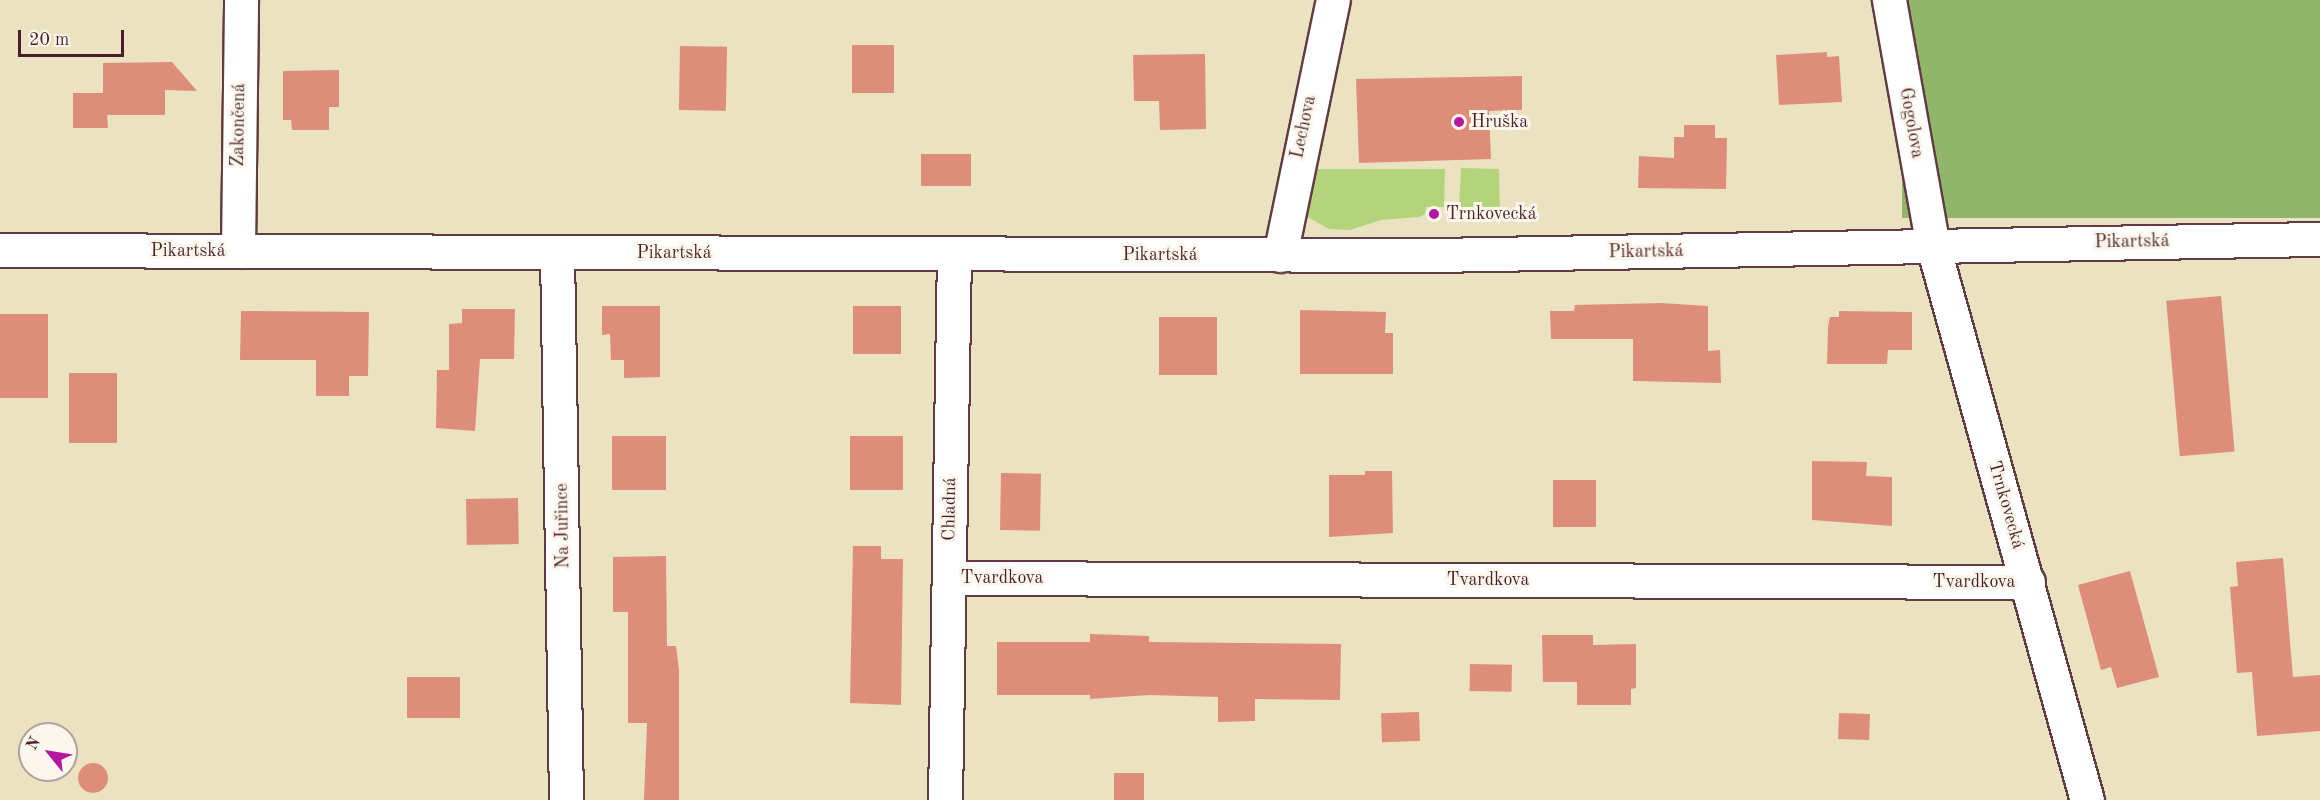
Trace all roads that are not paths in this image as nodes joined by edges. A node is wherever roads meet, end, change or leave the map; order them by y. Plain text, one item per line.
1 (241, 0) edge
2 (1333, 0) edge
3 (1889, 0) edge
4 (2320, 239) edge
5 (1933, 246) junction
6 (0, 250) edge
7 (238, 251) junction
8 (557, 252) junction
9 (954, 254) junction
10 (1280, 255) junction
11 (949, 578) junction
12 (2028, 582) junction
13 (566, 800) edge
14 (945, 800) edge
15 (2087, 800) edge

1 - 7 street, Zakončená
2 - 10 street, Lechova
3 - 5 street, Gogolova
4 - 5 street, Pikartská
5 - 10 street, Pikartská
5 - 12 street, Trnkovecká
6 - 7 street, Pikartská
7 - 8 street, Pikartská
8 - 9 street, Pikartská
8 - 13 street, Na Juřince
9 - 10 street, Pikartská
9 - 11 street, Chladná
11 - 12 street, Tvardkova
11 - 14 street, Chladná
12 - 15 street, Trnkovecká

